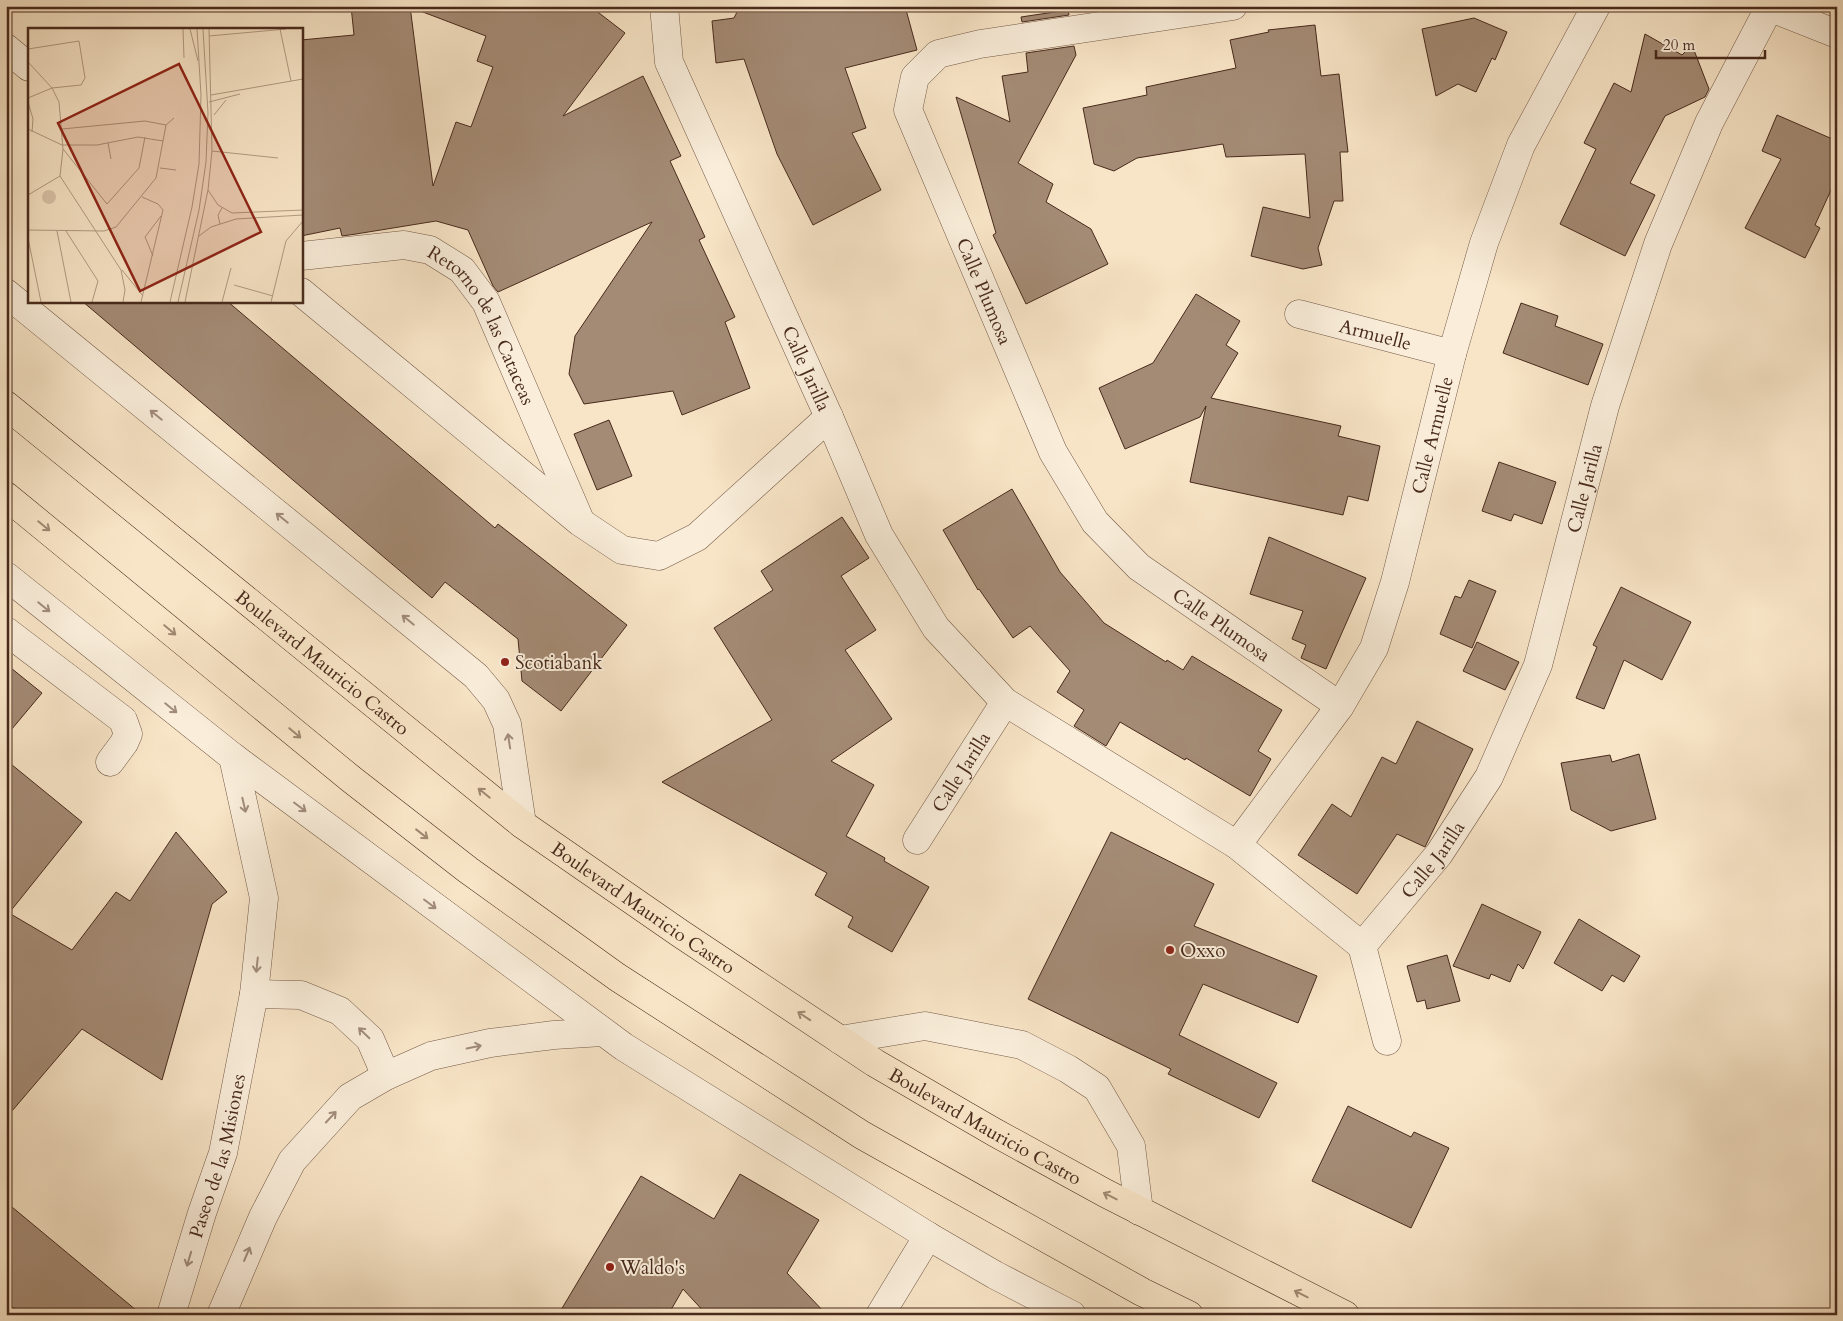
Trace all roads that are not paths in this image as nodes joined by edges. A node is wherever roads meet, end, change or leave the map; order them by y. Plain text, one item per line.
1 (664, 6) edge
2 (1232, 6) edge
3 (1596, 6) edge
4 (1767, 7) edge
5 (1837, 34) edge
6 (6, 48) edge
7 (28, 66) edge
8 (302, 256) edge
9 (6, 293) edge
10 (302, 293) edge
11 (1299, 314) dead end
12 (1452, 354) junction
13 (6, 405) edge
14 (829, 417) junction
15 (6, 496) edge
16 (580, 522) junction
17 (6, 576) edge
18 (6, 631) edge
19 (1005, 702) junction
20 (1340, 706) junction
21 (232, 757) junction
22 (110, 762) dead end
23 (522, 824) junction
24 (916, 840) dead end
25 (1237, 845) junction
26 (1362, 946) junction
27 (254, 994) junction
28 (603, 1032) junction
29 (840, 1040) junction
30 (1386, 1041) dead end
31 (386, 1076) junction
32 (1139, 1211) junction
33 (928, 1236) junction
34 (1070, 1314) edge
35 (171, 1315) edge
36 (221, 1315) edge
37 (880, 1315) edge
38 (1189, 1315) edge
39 (1345, 1315) edge

1 - 14 street, Calle Jarilla
2 - 20 street, Calle Plumosa
3 - 12 street, Calle Armuelle
4 - 5 street
4 - 26 street, Calle Jarilla
6 - 7 street
8 - 16 street, Retorno de las Cataceas
23 -> 9 street
10 - 16 street
11 - 12 street, Armuelle
12 - 20 street, Calle Armuelle
23 -> 13 main road, Boulevard Mauricio Castro
14 - 16 street
14 - 19 street, Calle Jarilla
15 -> 38 main road
17 -> 21 street
18 - 22 street
19 - 24 street, Calle Jarilla
19 - 25 street, Calle Jarilla
20 - 25 street, Calle Armuelle
21 -> 27 street, Paseo de las Misiones
21 -> 28 street
29 -> 23 main road, Boulevard Mauricio Castro
25 - 26 street, Calle Jarilla
26 - 30 street
31 -> 27 street
27 -> 35 street, Paseo de las Misiones
31 -> 28 street
28 - 33 street
32 -> 29 main road, Boulevard Mauricio Castro
29 - 32 street
36 -> 31 street
39 -> 32 main road, Boulevard Mauricio Castro
33 - 34 street
33 - 37 street

